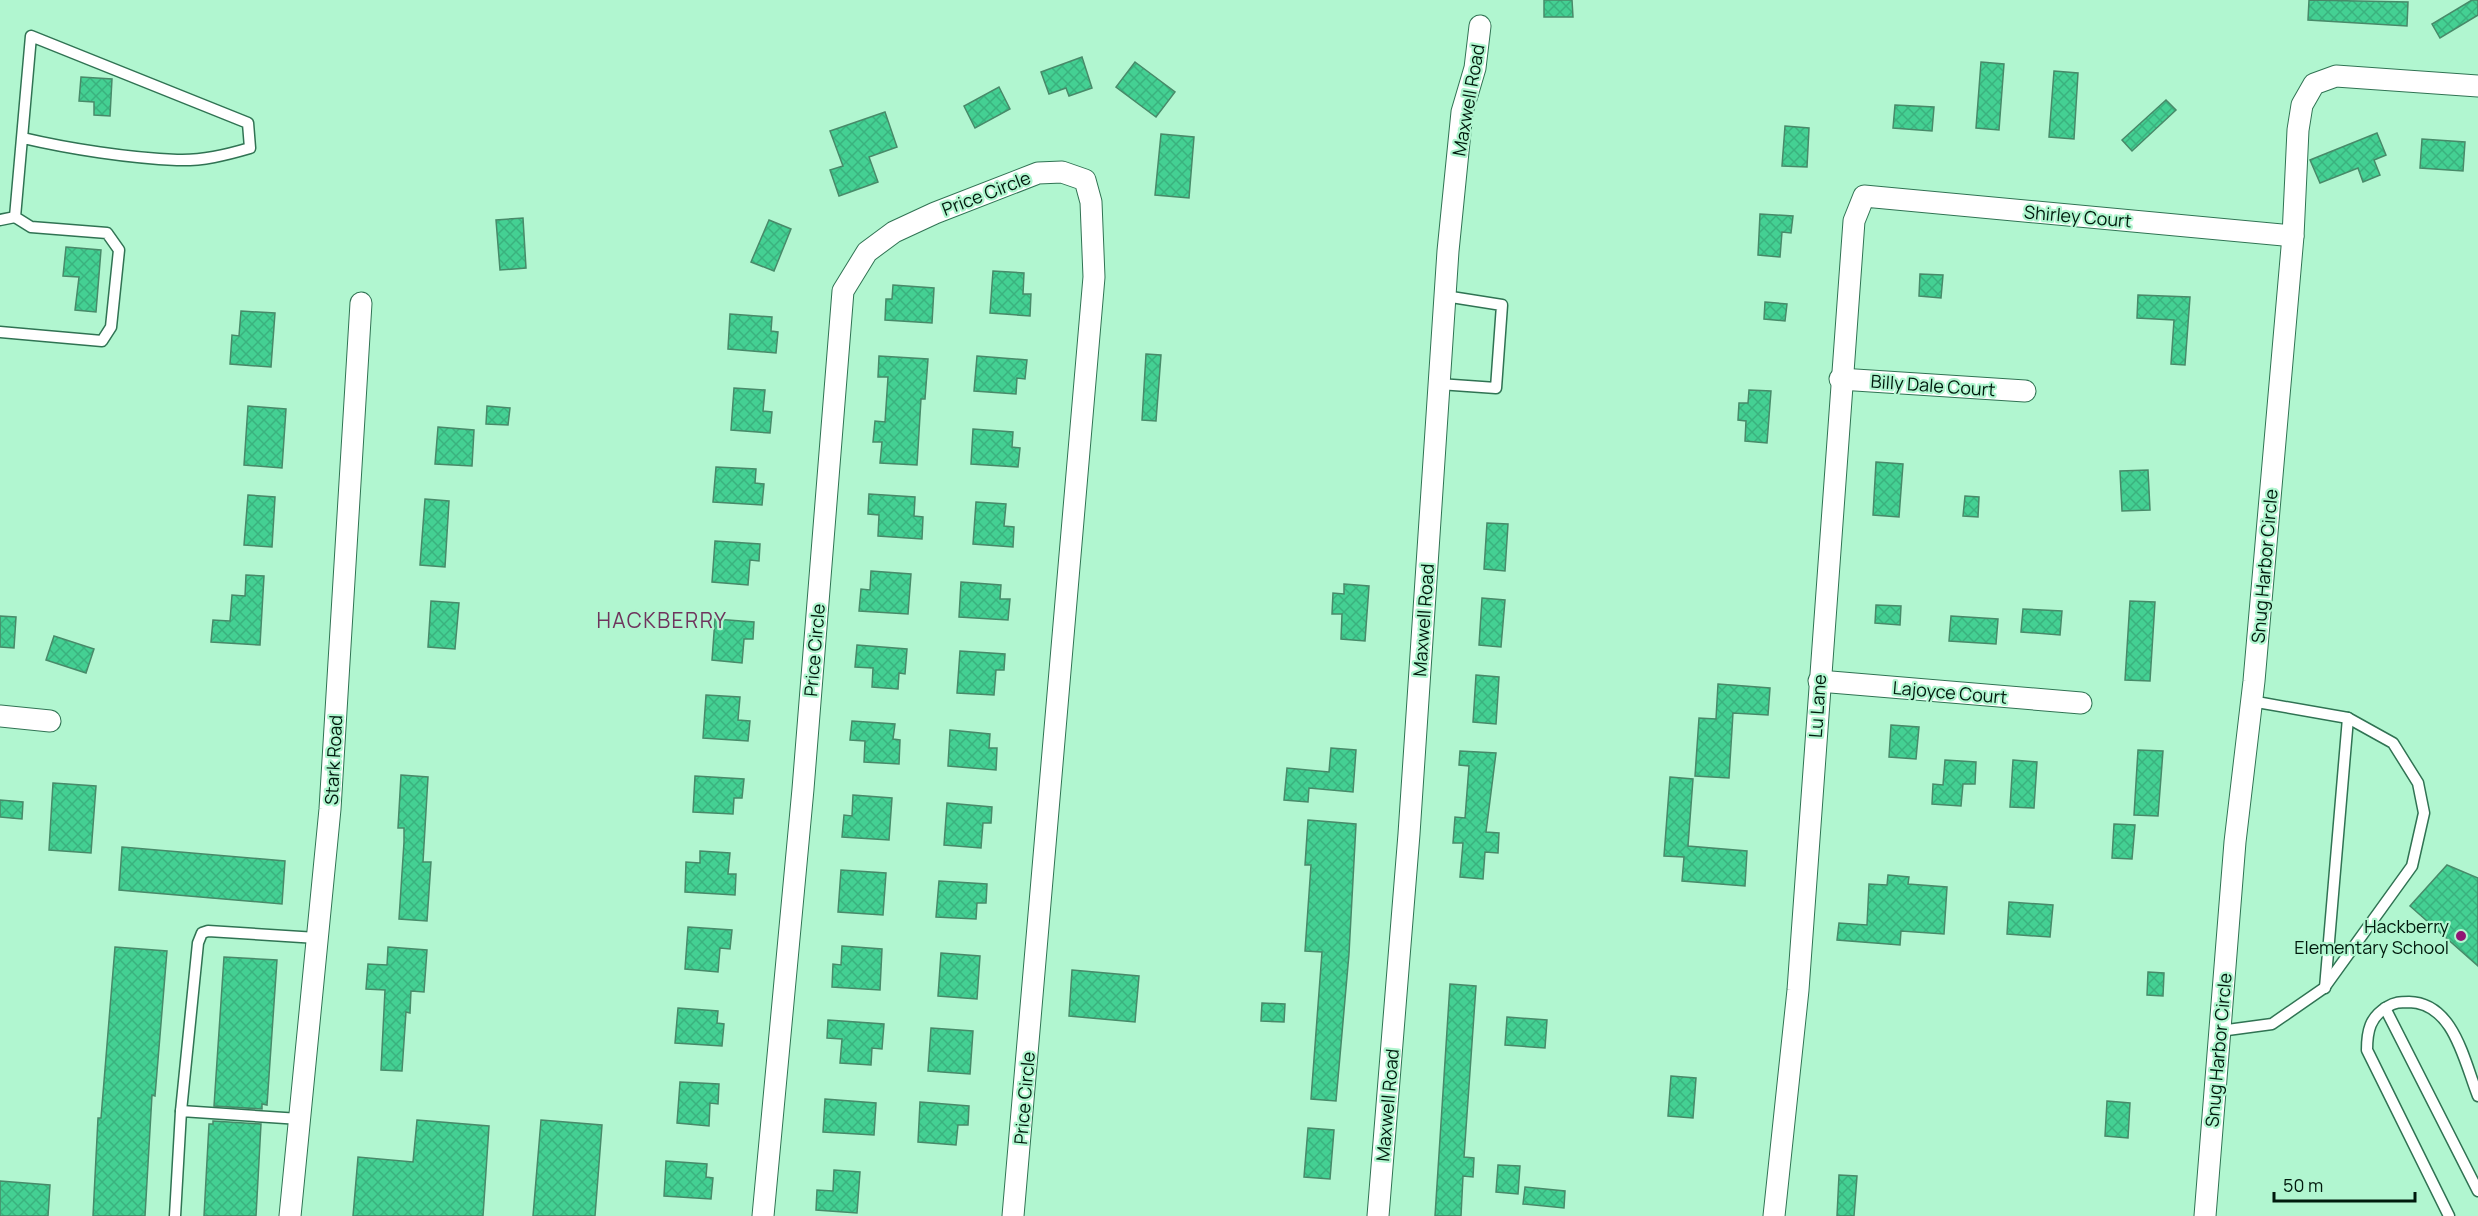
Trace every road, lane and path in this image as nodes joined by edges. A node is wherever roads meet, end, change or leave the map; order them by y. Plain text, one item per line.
1 (1480, 26) dead end
2 (2478, 86) edge
3 (23, 138) junction
4 (1864, 196) joint
5 (15, 216) junction
6 (0, 220) edge
7 (2293, 236) junction
8 (1445, 296) junction
9 (361, 303) dead end
10 (0, 332) edge
11 (1840, 379) junction
12 (1439, 384) junction
13 (2025, 392) dead end
14 (1819, 681) junction
15 (2251, 701) junction
16 (2080, 703) dead end
17 (0, 716) edge
18 (2348, 718) junction
19 (50, 721) dead end
20 (317, 938) junction
21 (2325, 988) junction
22 (2385, 1008) junction
23 (2220, 1031) junction
24 (2478, 1095) edge
25 (182, 1111) junction
26 (300, 1119) junction
27 (2478, 1191) edge
28 (175, 1216) edge
29 (290, 1216) edge
30 (763, 1216) edge
31 (1013, 1216) edge
32 (1378, 1216) edge
33 (1774, 1216) edge
34 (2205, 1216) edge
35 (2449, 1216) edge

1 - 8 street, Maxwell Road
2 - 7 street, Snug Harbor Circle
3 - 3 lane
3 - 5 lane
4 - 7 street, Shirley Court
4 - 11 street, Lu Lane
5 - 6 lane
5 - 10 lane
7 - 15 street, Snug Harbor Circle
8 - 12 street, Maxwell Road
8 - 12 lane
9 - 20 street, Stark Road
11 - 13 street, Billy Dale Court
11 - 14 street, Lu Lane
12 - 32 street, Maxwell Road
14 - 16 street, Lajoyce Court
14 - 33 street, Lu Lane
15 - 18 lane
15 - 23 street, Snug Harbor Circle
17 - 19 street
18 - 21 lane
18 - 21 lane
20 - 25 lane
20 - 26 street, Stark Road
21 - 23 lane
22 - 24 lane
22 - 27 lane
22 - 35 lane
23 - 34 street, Snug Harbor Circle
25 - 26 lane
25 - 28 lane
26 - 29 street, Stark Road
30 - 31 street, Price Circle

